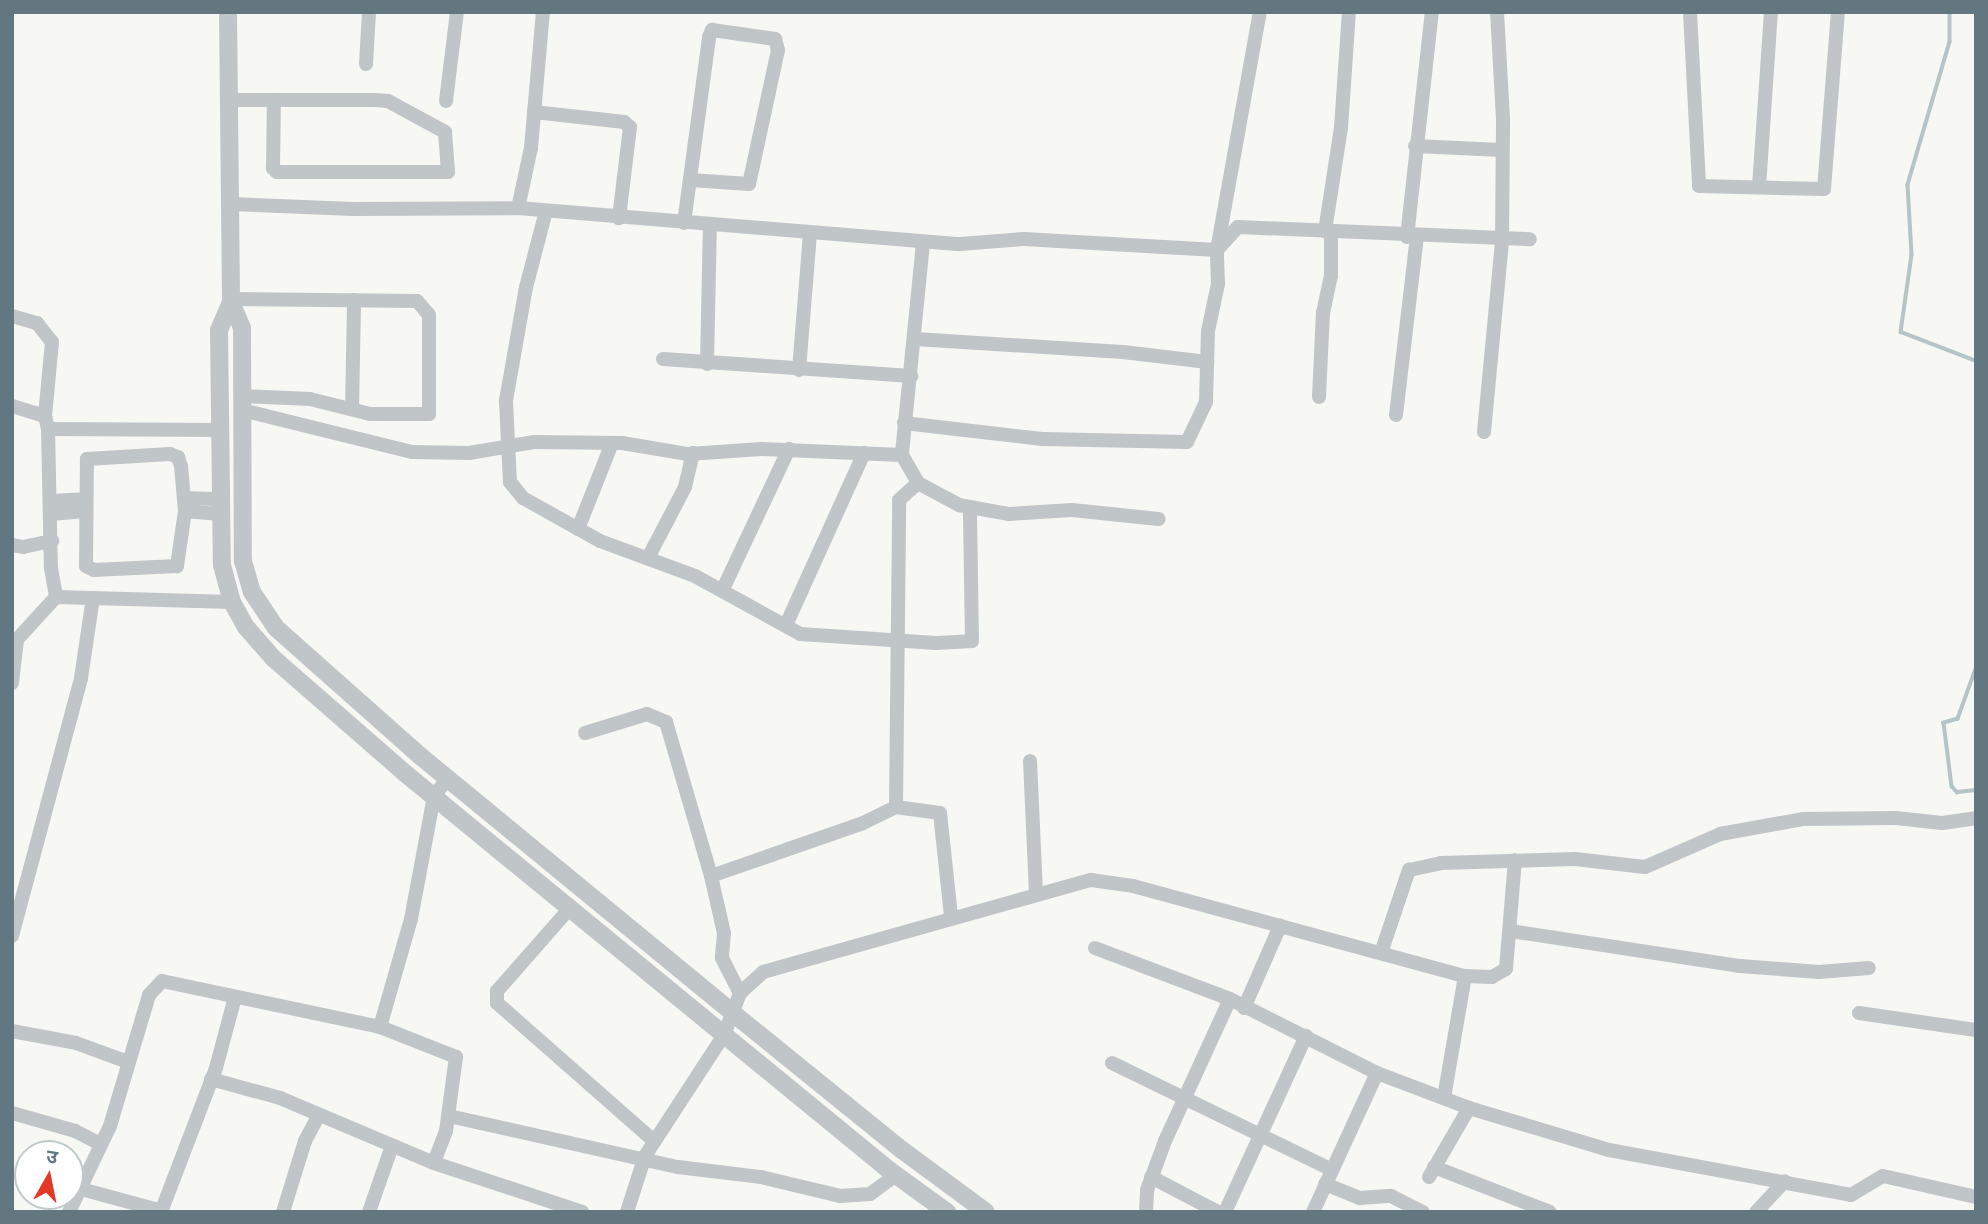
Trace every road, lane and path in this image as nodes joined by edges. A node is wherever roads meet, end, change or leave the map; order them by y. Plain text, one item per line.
1 (228, 12) edge
2 (369, 12) edge
3 (457, 12) edge
4 (543, 12) edge
5 (1260, 12) edge
6 (1349, 12) edge
7 (1432, 12) edge
8 (1497, 12) edge
9 (1690, 12) edge
10 (1772, 12) edge
11 (1838, 12) edge
12 (366, 64) dead end
13 (229, 100) junction
14 (274, 100) junction
15 (446, 102) dead end
16 (534, 112) junction
17 (1415, 146) junction
18 (1501, 150) junction
19 (690, 180) junction
20 (1759, 187) junction
21 (230, 204) junction
22 (518, 208) junction
23 (545, 211) junction
24 (619, 218) junction
25 (684, 223) junction
26 (709, 225) junction
27 (1328, 231) junction
28 (810, 233) junction
29 (1412, 237) junction
30 (1530, 239) dead end
31 (1502, 240) junction
32 (923, 243) junction
33 (1217, 250) junction
34 (231, 300) junction
35 (354, 300) junction
36 (12, 316) edge
37 (915, 339) junction
38 (663, 359) dead end
39 (1207, 362) junction
40 (706, 364) junction
41 (799, 370) junction
42 (911, 376) junction
43 (1319, 397) dead end
44 (242, 403) junction
45 (12, 406) edge
46 (352, 410) junction
47 (1396, 415) dead end
48 (46, 422) junction
49 (904, 423) junction
50 (220, 430) junction
51 (1484, 432) dead end
52 (612, 443) junction
53 (512, 446) junction
54 (789, 449) junction
55 (693, 453) junction
56 (864, 453) junction
57 (902, 455) junction
58 (918, 483) junction
59 (185, 504) junction
60 (85, 505) junction
61 (221, 506) junction
62 (51, 507) junction
63 (970, 507) junction
64 (1159, 519) dead end
65 (578, 529) junction
66 (52, 541) junction
67 (12, 545) edge
68 (649, 556) junction
69 (723, 589) junction
70 (56, 597) junction
71 (93, 598) junction
72 (232, 602) junction
73 (786, 625) junction
74 (898, 641) junction
75 (15, 643) edge
76 (12, 683) edge
77 (585, 733) dead end
78 (1030, 761) dead end
79 (448, 778) junction
80 (434, 796) junction
81 (896, 807) junction
82 (1974, 818) edge
83 (1515, 860) junction
84 (711, 876) junction
85 (1036, 893) junction
86 (570, 908) junction
87 (951, 916) junction
88 (1280, 926) junction
89 (1511, 931) junction
90 (12, 936) edge
91 (1095, 948) dead end
92 (1381, 953) junction
93 (1870, 968) dead end
94 (1465, 976) junction
95 (740, 993) junction
96 (235, 997) junction
97 (1230, 999) junction
98 (1244, 1008) junction
99 (1859, 1013) dead end
100 (734, 1014) junction
101 (380, 1027) junction
102 (1976, 1030) edge
103 (12, 1031) edge
104 (724, 1035) junction
105 (1306, 1036) junction
106 (128, 1062) junction
107 (1112, 1063) dead end
108 (1377, 1073) junction
109 (211, 1079) junction
110 (1186, 1097) junction
111 (1444, 1098) junction
112 (1469, 1108) junction
113 (12, 1113) edge
114 (449, 1116) junction
115 (318, 1117) junction
116 (1261, 1135) junction
117 (654, 1141) junction
118 (101, 1144) junction
119 (392, 1146) junction
120 (645, 1156) junction
121 (434, 1163) junction
122 (1332, 1170) junction
123 (896, 1175) junction
124 (1152, 1177) junction
125 (1786, 1181) junction
126 (84, 1182) edge
127 (1325, 1184) junction
128 (84, 1190) edge
129 (1976, 1197) edge
130 (162, 1211) edge
131 (283, 1212) edge
132 (369, 1212) edge
133 (582, 1212) edge
134 (627, 1212) edge
135 (947, 1212) edge
136 (986, 1212) edge
137 (1146, 1212) edge
138 (1218, 1212) edge
139 (1224, 1212) edge
140 (1313, 1212) edge
141 (1423, 1212) edge
142 (1550, 1212) edge
143 (1756, 1212) edge

1 - 13 street
2 - 12 street
3 - 15 street
4 - 16 street
5 - 33 street
6 - 27 street
7 - 17 street
8 - 18 street
9 - 20 street
10 - 20 street
11 - 20 street
13 - 14 street
13 - 21 street
14 - 14 street
16 - 22 street
16 - 24 street
17 - 18 street
17 - 29 street
18 - 31 street
19 - 19 street
19 - 25 street
21 - 22 street
21 - 34 street
22 - 23 street
23 - 24 street
23 - 53 street
24 - 25 street
25 - 26 street
26 - 28 street
26 - 40 street
27 - 29 street
27 - 33 street
27 - 43 street
28 - 32 street
28 - 41 street
29 - 31 street
29 - 47 street
30 - 31 street
31 - 51 street
32 - 33 street
32 - 37 street
33 - 39 street
34 - 35 street
34 - 44 street
34 - 50 street
35 - 46 street
35 - 46 street
36 - 48 street
37 - 39 street
37 - 42 street
38 - 40 street
39 - 49 street
40 - 41 street
41 - 42 street
42 - 49 street
44 - 46 street
44 - 53 street
44 - 79 street
45 - 48 street
48 - 50 street
48 - 62 street
49 - 57 street
50 - 61 street
52 - 53 street
52 - 55 street
52 - 65 street
53 - 65 street
54 - 55 street
54 - 56 street
54 - 69 street
55 - 68 street
56 - 57 street
56 - 73 street
57 - 58 street
58 - 63 street
58 - 74 street
59 - 60 street
59 - 60 street
59 - 61 street
60 - 62 street
61 - 72 street
62 - 66 street
63 - 64 street
63 - 74 street
65 - 68 street
66 - 67 street
66 - 70 street
68 - 69 street
69 - 73 street
70 - 71 street
70 - 75 street
71 - 72 street
71 - 90 street
72 - 80 street
73 - 74 street
74 - 81 street
75 - 76 street
77 - 84 street
78 - 85 street
79 - 80 street
79 - 100 street
80 - 86 street
80 - 101 street
81 - 84 street
81 - 87 street
82 - 83 street
83 - 89 street
83 - 92 street
84 - 95 street
85 - 87 street
85 - 88 street
86 - 104 street
86 - 117 street
87 - 95 street
88 - 92 street
88 - 98 street
89 - 93 street
89 - 94 street
91 - 97 street
92 - 94 street
94 - 111 street
95 - 100 street
96 - 101 street
96 - 106 street
96 - 109 street
97 - 98 street
97 - 110 street
98 - 105 street
99 - 102 street
100 - 104 street
100 - 136 street
101 - 114 street
103 - 106 street
104 - 117 street
104 - 123 street
105 - 108 street
105 - 116 street
106 - 118 street
107 - 110 street
108 - 111 street
108 - 122 street
109 - 115 street
109 - 130 street
110 - 116 street
110 - 124 street
111 - 112 street
112 - 125 street
112 - 142 street
113 - 118 street
114 - 120 street
114 - 121 street
115 - 119 street
115 - 131 street
116 - 122 street
116 - 139 street
117 - 120 street
118 - 126 street
119 - 121 street
119 - 132 street
120 - 123 street
120 - 134 street
121 - 133 street
122 - 127 street
123 - 135 street
124 - 137 street
124 - 138 street
125 - 129 street
125 - 143 street
127 - 140 street
127 - 141 street
128 - 130 street

